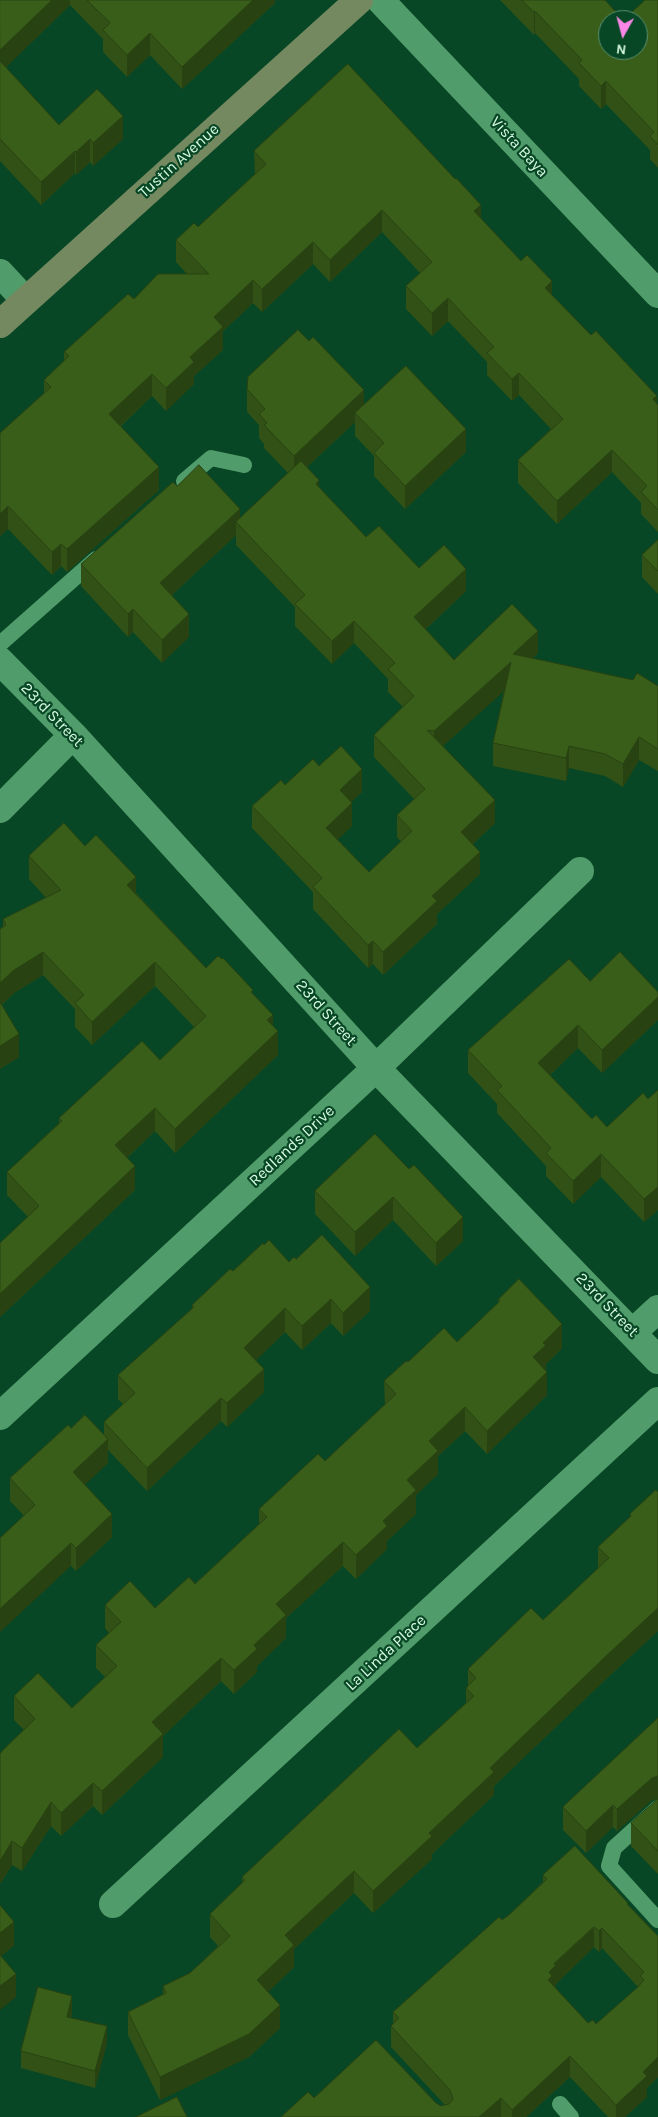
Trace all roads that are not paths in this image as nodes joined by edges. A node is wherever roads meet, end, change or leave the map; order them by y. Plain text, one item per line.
1 (359, 0) edge
2 (380, 0) edge
3 (0, 274) edge
4 (658, 294) edge
5 (25, 300) junction
6 (0, 324) edge
7 (244, 465) dead end
8 (171, 493) edge
9 (111, 545) edge
10 (0, 644) edge
11 (0, 661) edge
12 (73, 735) junction
13 (0, 809) edge
14 (580, 871) dead end
15 (376, 1068) junction
16 (658, 1309) edge
17 (633, 1332) junction
18 (658, 1360) edge
19 (658, 1401) edge
20 (0, 1416) edge
21 (658, 1808) edge
22 (114, 1904) dead end
23 (658, 1920) edge
24 (560, 2104) dead end
25 (572, 2117) edge

1 - 5 street, Tustin Avenue
2 - 4 street, Vista Baya
3 - 5 street
5 - 6 street, Tustin Avenue
7 - 8 lane
9 - 10 lane
11 - 12 street, 23rd Street
12 - 13 street
12 - 15 street, 23rd Street
14 - 15 street, Redlands Drive
15 - 17 street, 23rd Street
15 - 20 street, Redlands Drive
16 - 17 street
17 - 18 street, 23rd Street
19 - 22 street, La Linda Place
21 - 23 lane
24 - 25 lane

